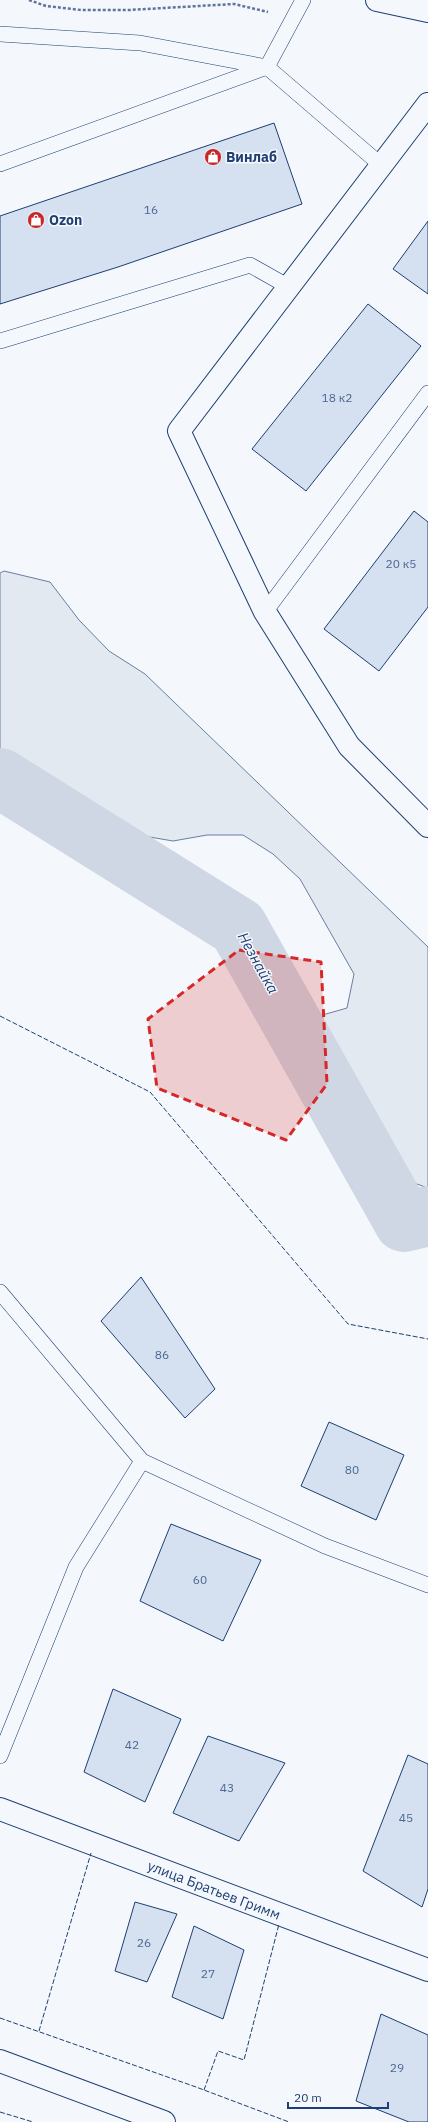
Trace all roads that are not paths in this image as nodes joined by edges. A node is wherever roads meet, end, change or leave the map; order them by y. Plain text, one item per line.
1 (303, 0) edge
2 (378, 0) edge
3 (428, 11) edge
4 (0, 34) edge
5 (267, 68) junction
6 (428, 104) edge
7 (0, 164) edge
8 (381, 165) junction
9 (289, 287) junction
10 (0, 342) edge
11 (428, 393) edge
12 (265, 612) junction
13 (428, 826) edge
14 (0, 1292) edge
15 (142, 1461) junction
16 (428, 1585) edge
17 (0, 1756) edge
18 (0, 1809) edge
19 (428, 1970) edge
20 (0, 2061) edge
21 (164, 2122) edge

1 - 5 lane
2 - 3 street
4 - 5 lane
5 - 7 lane
5 - 8 lane
6 - 8 street
8 - 9 street
9 - 10 lane
9 - 12 street
11 - 12 lane
12 - 13 street
14 - 15 lane
15 - 16 lane
15 - 17 lane
18 - 19 street, улица Братьев Гримм
20 - 21 street

